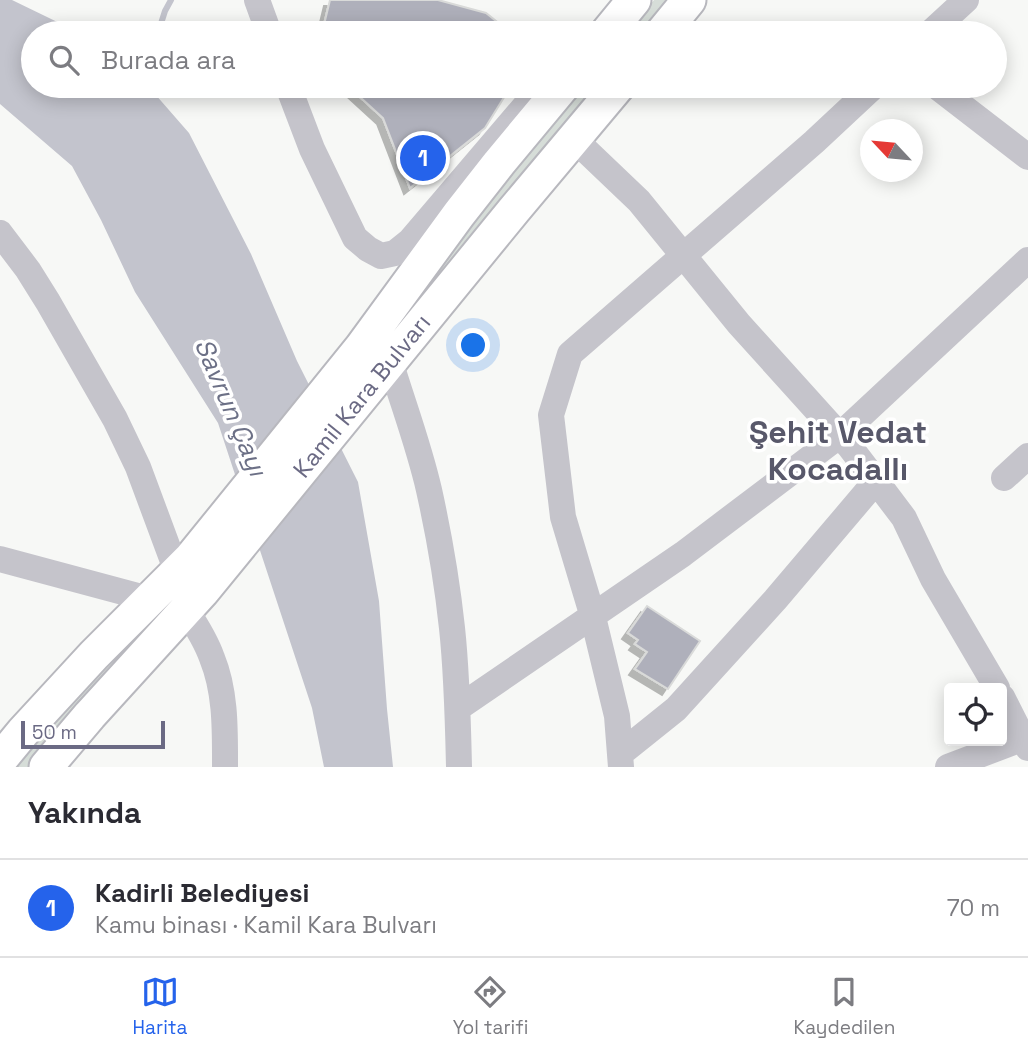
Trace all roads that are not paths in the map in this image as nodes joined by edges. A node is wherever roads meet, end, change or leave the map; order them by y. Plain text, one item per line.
1 (257, 0) edge
2 (634, 0) edge
3 (690, 0) edge
4 (966, 0) edge
5 (265, 21) edge
6 (617, 21) edge
7 (672, 21) edge
8 (943, 21) edge
9 (293, 98) edge
10 (533, 98) edge
11 (553, 98) edge
12 (608, 98) edge
13 (861, 98) edge
14 (952, 98) edge
15 (574, 139) junction
16 (1028, 157) edge
17 (0, 233) edge
18 (684, 256) junction
19 (1026, 266) edge
20 (377, 362) junction
21 (839, 436) junction
22 (1028, 456) edge
23 (1004, 478) dead end
24 (876, 481) junction
25 (0, 559) edge
26 (189, 583) junction
27 (149, 599) junction
28 (593, 617) junction
29 (994, 683) edge
30 (1007, 706) edge
31 (458, 708) junction
32 (1026, 740) edge
33 (0, 760) edge
34 (621, 760) edge
35 (46, 767) edge
36 (225, 767) edge
37 (460, 767) edge
38 (948, 767) edge

1 - 5 street
2 - 6 main road
3 - 7 main road
4 - 8 street
9 - 10 street
11 - 20 main road, Kamil Kara Bulvarı
12 - 15 main road, Kamil Kara Bulvarı
13 - 18 street
14 - 16 street
15 - 18 street
15 - 20 main road, Kamil Kara Bulvarı
17 - 26 street
18 - 21 street
18 - 28 street
19 - 21 street
20 - 26 main road, Kamil Kara Bulvarı
20 - 31 street
21 - 24 street
21 - 28 street
22 - 23 street
24 - 29 street
24 - 34 street
25 - 27 street
26 - 27 main road, Kamil Kara Bulvarı
26 - 35 main road, Kamil Kara Bulvarı
26 - 36 street
27 - 33 main road, Kamil Kara Bulvarı
28 - 31 street
28 - 34 street
30 - 32 street
31 - 37 street
32 - 38 street

